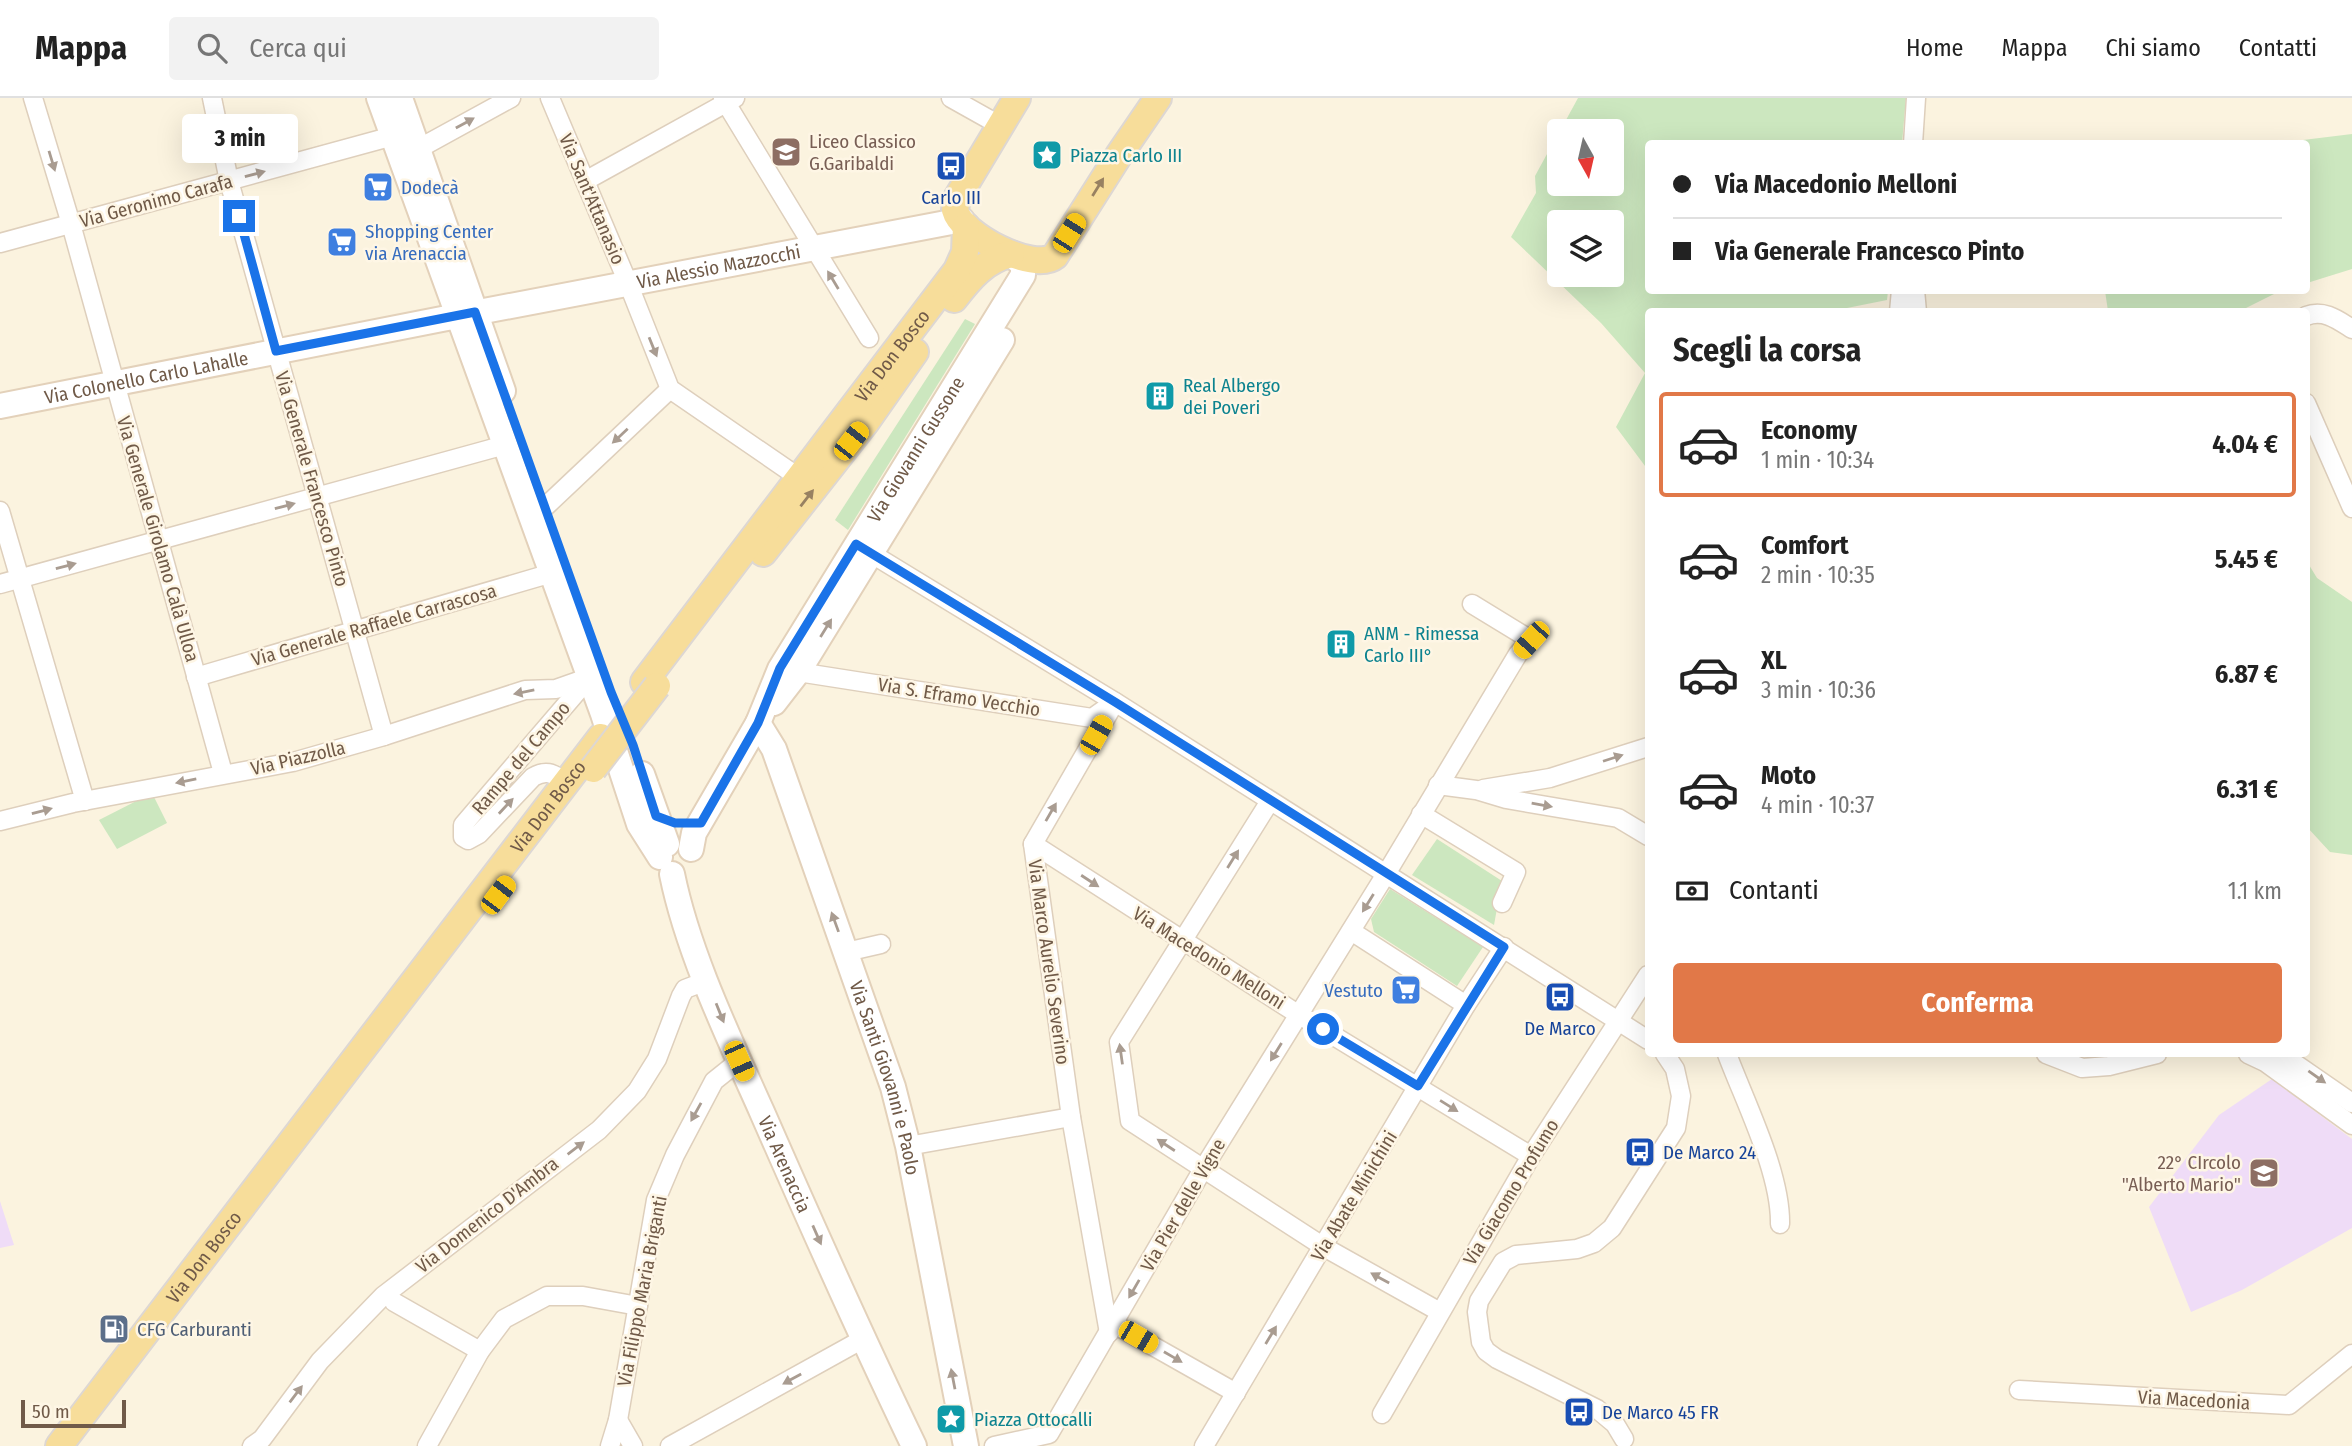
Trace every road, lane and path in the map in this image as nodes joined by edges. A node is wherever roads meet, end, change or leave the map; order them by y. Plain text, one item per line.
1 (33, 98) edge
2 (212, 98) edge
3 (379, 98) edge
4 (400, 98) edge
5 (511, 98) edge
6 (550, 98) edge
7 (951, 98) edge
8 (1017, 98) edge
9 (1136, 98) edge
10 (1158, 98) edge
11 (1916, 98) edge
12 (729, 100) edge
13 (1001, 126) junction
14 (393, 136) junction
15 (1913, 140) edge
16 (418, 149) junction
17 (1119, 155) junction
18 (229, 181) junction
19 (585, 181) junction
20 (964, 223) junction
21 (71, 224) junction
22 (0, 243) edge
23 (814, 248) junction
24 (1011, 254) junction
25 (1050, 260) junction
26 (628, 283) junction
27 (467, 314) junction
28 (2310, 315) edge
29 (2352, 329) edge
30 (869, 338) dead end
31 (276, 351) junction
32 (115, 383) junction
33 (670, 389) junction
34 (0, 406) edge
35 (2310, 412) edge
36 (505, 445) junction
37 (798, 477) junction
38 (317, 497) junction
39 (545, 507) junction
40 (2352, 508) edge
41 (0, 511) edge
42 (159, 541) junction
43 (864, 549) junction
44 (552, 573) junction
45 (20, 579) junction
46 (0, 584) edge
47 (1472, 604) dead end
48 (354, 631) junction
49 (798, 672) junction
50 (197, 677) junction
51 (590, 677) junction
52 (650, 684) junction
53 (1115, 702) junction
54 (758, 723) junction
55 (384, 736) junction
56 (1645, 748) edge
57 (223, 773) junction
58 (1438, 785) junction
59 (571, 786) junction
60 (1476, 790) junction
61 (85, 801) junction
62 (1270, 801) junction
63 (1421, 814) junction
64 (656, 816) junction
65 (0, 821) edge
66 (1645, 834) edge
67 (1033, 844) junction
68 (680, 846) junction
69 (1386, 874) junction
70 (1502, 904) dead end
71 (1351, 931) junction
72 (1181, 941) junction
73 (881, 944) dead end
74 (1504, 947) junction
75 (846, 953) junction
76 (1645, 980) edge
77 (706, 981) junction
78 (1466, 1005) junction
79 (1300, 1015) junction
80 (1621, 1020) junction
81 (1645, 1038) edge
82 (1667, 1057) edge
83 (1728, 1057) edge
84 (2054, 1057) edge
85 (2145, 1057) edge
86 (2254, 1057) edge
87 (2285, 1057) edge
88 (739, 1061) junction
89 (1418, 1086) junction
90 (2352, 1103) edge
91 (1071, 1117) junction
92 (2352, 1125) edge
93 (908, 1146) junction
94 (1531, 1156) junction
95 (1203, 1169) junction
96 (1780, 1224) dead end
97 (1324, 1247) junction
98 (394, 1302) dead end
99 (638, 1306) junction
100 (1440, 1312) junction
101 (1111, 1328) junction
102 (863, 1339) junction
103 (480, 1352) junction
104 (2352, 1354) edge
105 (2019, 1390) dead end
106 (1236, 1393) junction
107 (97, 1411) junction
108 (1382, 1414) dead end
109 (618, 1419) junction
110 (1625, 1439) dead end
111 (59, 1446) edge
112 (81, 1446) edge
113 (252, 1446) edge
114 (428, 1446) edge
115 (610, 1446) edge
116 (633, 1446) edge
117 (670, 1446) edge
118 (914, 1446) edge
119 (966, 1446) edge
120 (994, 1446) edge
121 (1204, 1446) edge

1 -> 21 street, Via Generale Girolamo Calà Ulloa
2 - 18 street, Via Generale Francesco Pinto
3 - 14 main road, Via Arenaccia
4 - 16 main road, Via Arenaccia
16 -> 5 street
6 - 19 street, Via Sant'Attanasio
7 - 13 street
8 - 13 main road
9 - 17 main road
10 - 17 main road
11 - 15 street
12 - 19 street
12 - 23 street
13 - 20 main road
18 -> 14 street, Via Geronimo Carafa
14 - 27 main road, Via Arenaccia
16 - 27 main road, Via Arenaccia
25 -> 17 main road
18 - 21 street, Via Geronimo Carafa
18 - 31 street, Via Generale Francesco Pinto
19 - 26 street, Via Sant'Attanasio
20 - 23 main road, Via Alessio Mazzocchi
20 - 24 main road
20 - 37 main road, Via Don Bosco
21 - 22 street, Via Geronimo Carafa
21 - 32 street, Via Generale Girolamo Calà Ulloa
23 - 26 main road, Via Alessio Mazzocchi
30 -> 23 street
24 - 25 main road
24 - 43 main road, Via Giovanni Gussone
52 -> 24 main road, Via Don Bosco
25 - 43 main road, Via Giovanni Gussone
26 - 27 main road, Via Alessio Mazzocchi
26 -> 33 street, Via Sant'Attanasio
27 - 31 main road, Via Colonello Carlo Lahalle
27 - 36 main road, Via Arenaccia
27 - 39 main road, Via Arenaccia
28 - 29 street
31 - 32 main road, Via Colonello Carlo Lahalle
31 - 38 street, Via Generale Francesco Pinto
32 - 34 main road, Via Colonello Carlo Lahalle
32 - 42 street, Via Generale Girolamo Calà Ulloa
33 - 37 street
33 -> 39 street
35 - 40 street
36 - 38 street
36 - 44 main road, Via Arenaccia
37 - 52 main road, Via Don Bosco
42 -> 38 street
38 - 48 street, Via Generale Francesco Pinto
39 - 64 main road, Via Arenaccia
41 - 45 street
45 -> 42 street
42 - 50 street, Via Generale Girolamo Calà Ulloa
49 -> 43 main road, Via Giovanni Gussone
43 - 53 street
43 - 54 main road, Via Giovanni Gussone
44 - 48 street, Via Generale Raffaele Carrascosa
44 - 51 main road, Via Arenaccia
45 - 46 street
45 - 61 street
47 - 58 street
48 - 50 street, Via Generale Raffaele Carrascosa
48 - 55 street, Via Generale Francesco Pinto
49 - 53 street, Via S. Eframo Vecchio
49 - 54 main road, Via Giovanni Gussone
50 - 57 street, Via Generale Girolamo Calà Ulloa
51 -> 55 street, Via Piazzolla
51 -> 59 street, Rampe del Campo
51 - 68 main road, Via Arenaccia
52 - 59 main road, Via Don Bosco
52 - 59 main road, Via Don Bosco, bridge
53 - 62 street
67 -> 53 street, Via Marco Aurelio Severino
54 - 68 main road, Via Giovanni Gussone
75 -> 54 main road, Via Santi Giovanni e Paolo
55 - 57 street, Via Piazzolla
60 -> 56 street
57 -> 61 street, Via Piazzolla
58 - 60 street
58 - 63 street
59 - 107 main road, Via Don Bosco
60 -> 66 street
65 -> 61 street, Via Piazzolla
62 - 69 street
72 -> 62 street
63 - 69 street, Via Pier delle Vigne
63 - 70 street
64 - 68 main road, Via Arenaccia
64 - 68 main road
67 -> 72 street, Via Macedonio Melloni
67 - 91 street, Via Marco Aurelio Severino
68 - 77 main road, Via Arenaccia
69 -> 71 street, Via Pier delle Vigne
69 - 74 street
71 - 78 street
71 - 79 street, Via Pier delle Vigne
72 - 79 street, Via Macedonio Melloni
95 -> 72 street
73 - 75 street
74 - 78 street, Via Abate Minichini
74 - 80 street
75 - 93 main road, Via Santi Giovanni e Paolo
76 - 80 street, Via Giacomo Profumo
77 -> 88 main road, Via Arenaccia
113 -> 77 street, Via Domenico D'Ambra
78 - 89 street, Via Abate Minichini
79 - 89 street, Via Macedonio Melloni
79 -> 95 street, Via Pier delle Vigne
80 - 81 street
80 - 94 street, Via Giacomo Profumo
82 - 110 street
83 - 96 street
84 - 85 street
86 - 92 street
87 -> 90 street
88 -> 99 street, Via Filippo Maria Briganti
88 -> 102 main road, Via Arenaccia
89 -> 94 street, Via Macedonio Melloni
89 - 97 street, Via Abate Minichini
91 - 93 street
91 - 101 street, Via Marco Aurelio Severino
119 -> 93 main road, Via Santi Giovanni e Paolo
94 - 100 street, Via Giacomo Profumo
95 - 97 street
95 -> 101 street, Via Pier delle Vigne
100 -> 97 street
106 -> 97 street, Via Abate Minichini
98 - 103 street
99 - 103 street
99 - 109 street, Via Filippo Maria Briganti
100 - 108 street, Via Giacomo Profumo
101 -> 106 street
101 - 120 street, Via Pier delle Vigne
102 -> 117 street
102 - 118 main road, Via Arenaccia
103 - 114 street
104 - 105 street, Via Macedonia
106 - 121 street, Via Abate Minichini
107 - 111 main road, Via Don Bosco
107 - 112 main road, Via Don Bosco
109 - 115 street, Via Filippo Maria Briganti
109 - 116 street

